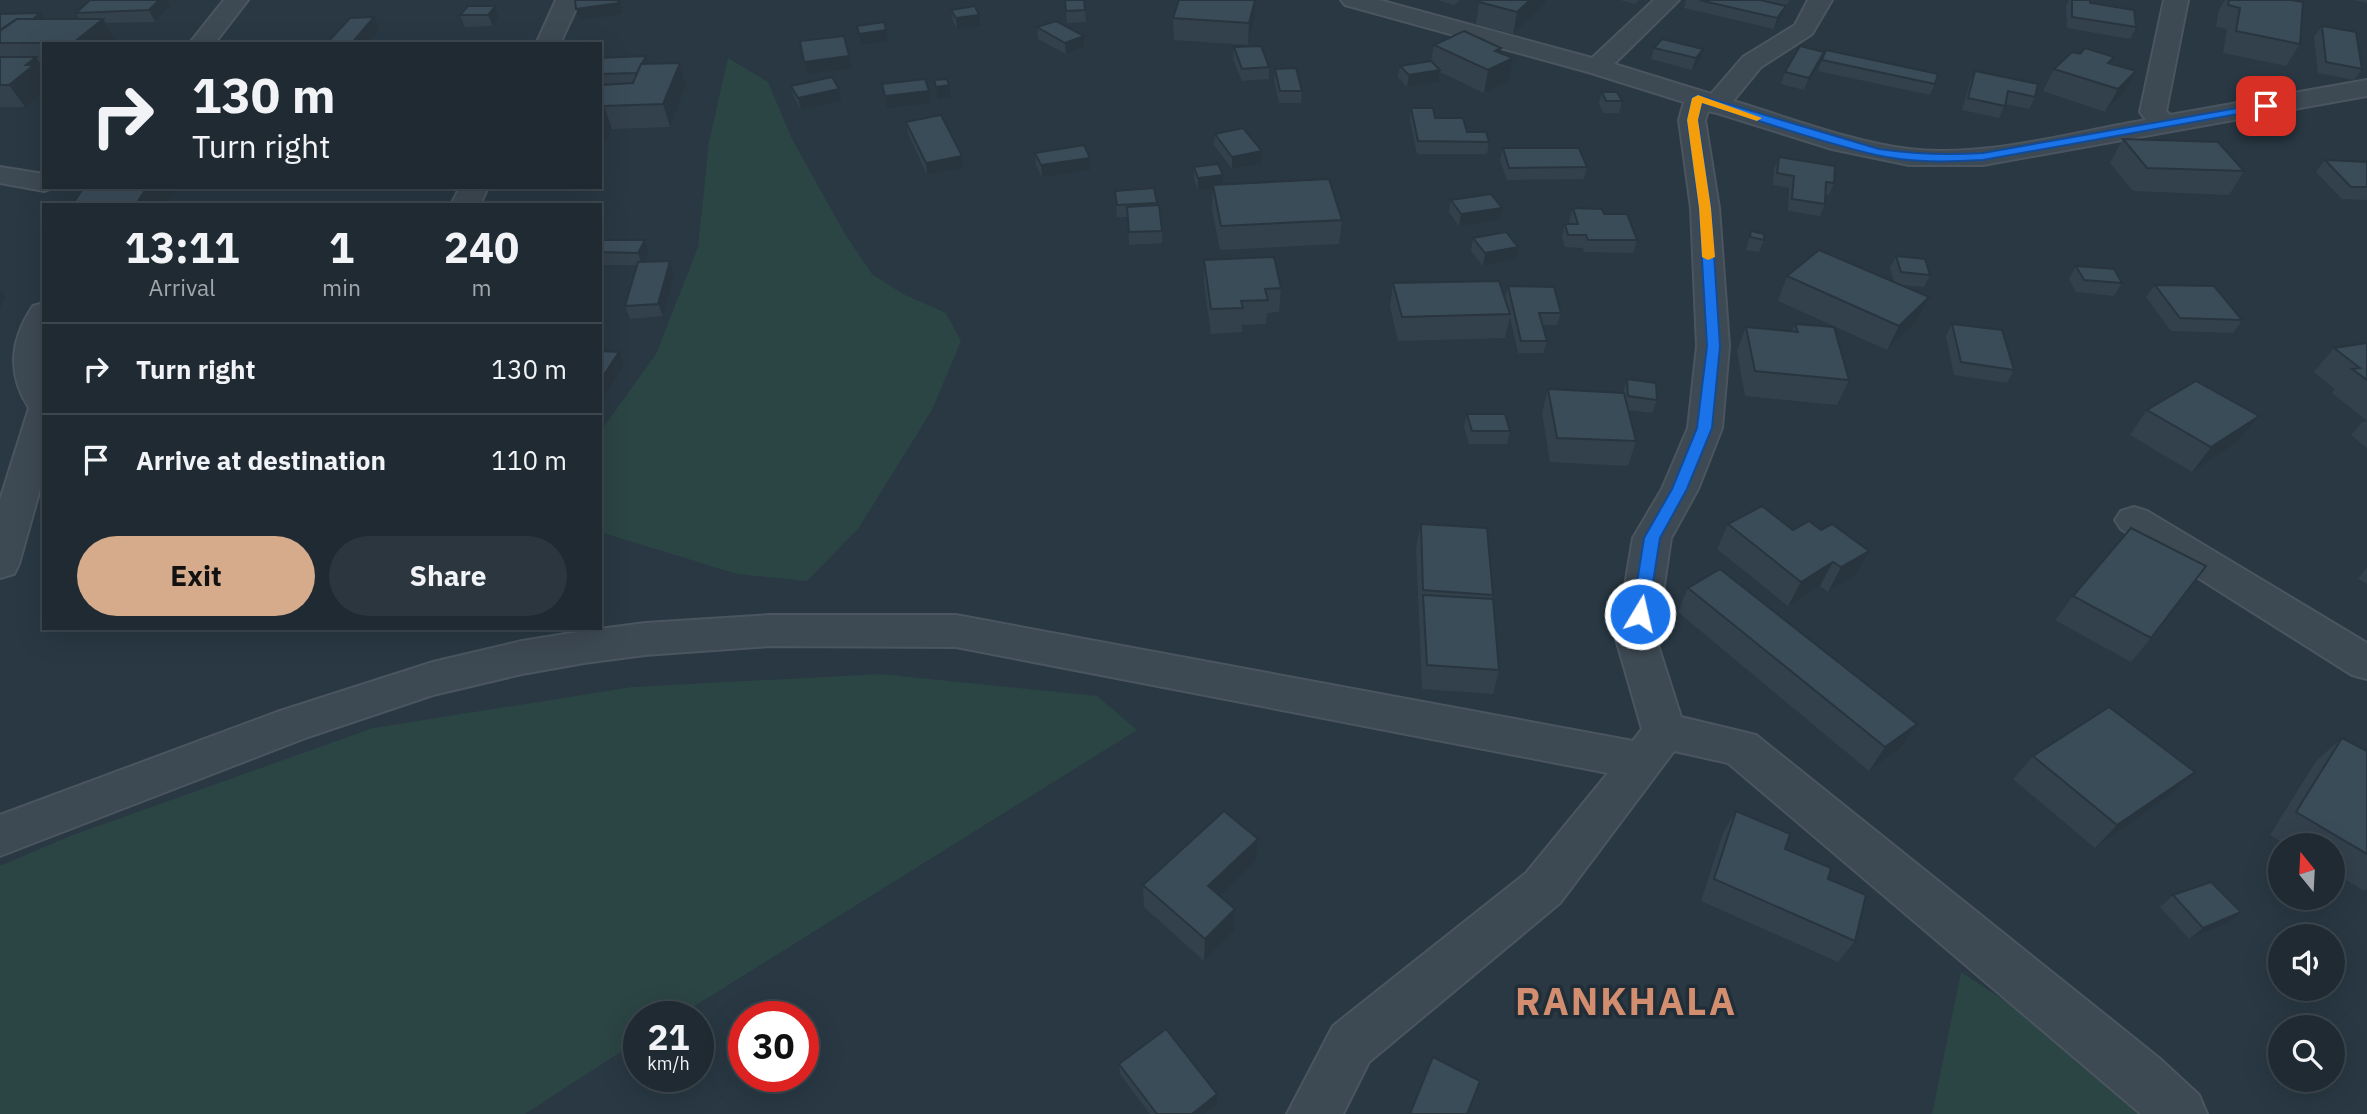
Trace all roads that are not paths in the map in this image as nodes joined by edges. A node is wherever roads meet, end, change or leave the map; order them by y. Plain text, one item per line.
1 (236, 0) edge
2 (568, 0) edge
3 (1353, 0) edge
4 (1667, 0) edge
5 (1820, 0) edge
6 (2176, 0) edge
7 (1485, 8) dead end
8 (1460, 31) junction
9 (203, 42) edge
10 (549, 42) edge
11 (1597, 67) junction
12 (2367, 88) edge
13 (1707, 102) junction
14 (2165, 126) junction
15 (0, 175) edge
16 (36, 183) edge
17 (0, 195) edge
18 (42, 319) edge
19 (42, 402) edge
20 (42, 419) edge
21 (2134, 520) dead end
22 (0, 564) edge
23 (2367, 663) edge
24 (1654, 746) junction
25 (0, 836) edge
26 (1314, 1114) edge
27 (2180, 1114) edge

1 - 9 street
2 - 10 street
3 - 8 street
4 - 11 street
5 - 13 street
6 - 14 street
7 - 8 street
8 - 11 street
11 - 13 street
12 - 14 street
13 - 14 street
13 - 24 street
15 - 16 street
16 - 17 street
18 - 19 street
20 - 22 street
21 - 23 street
24 - 25 street
24 - 26 street
24 - 27 street

